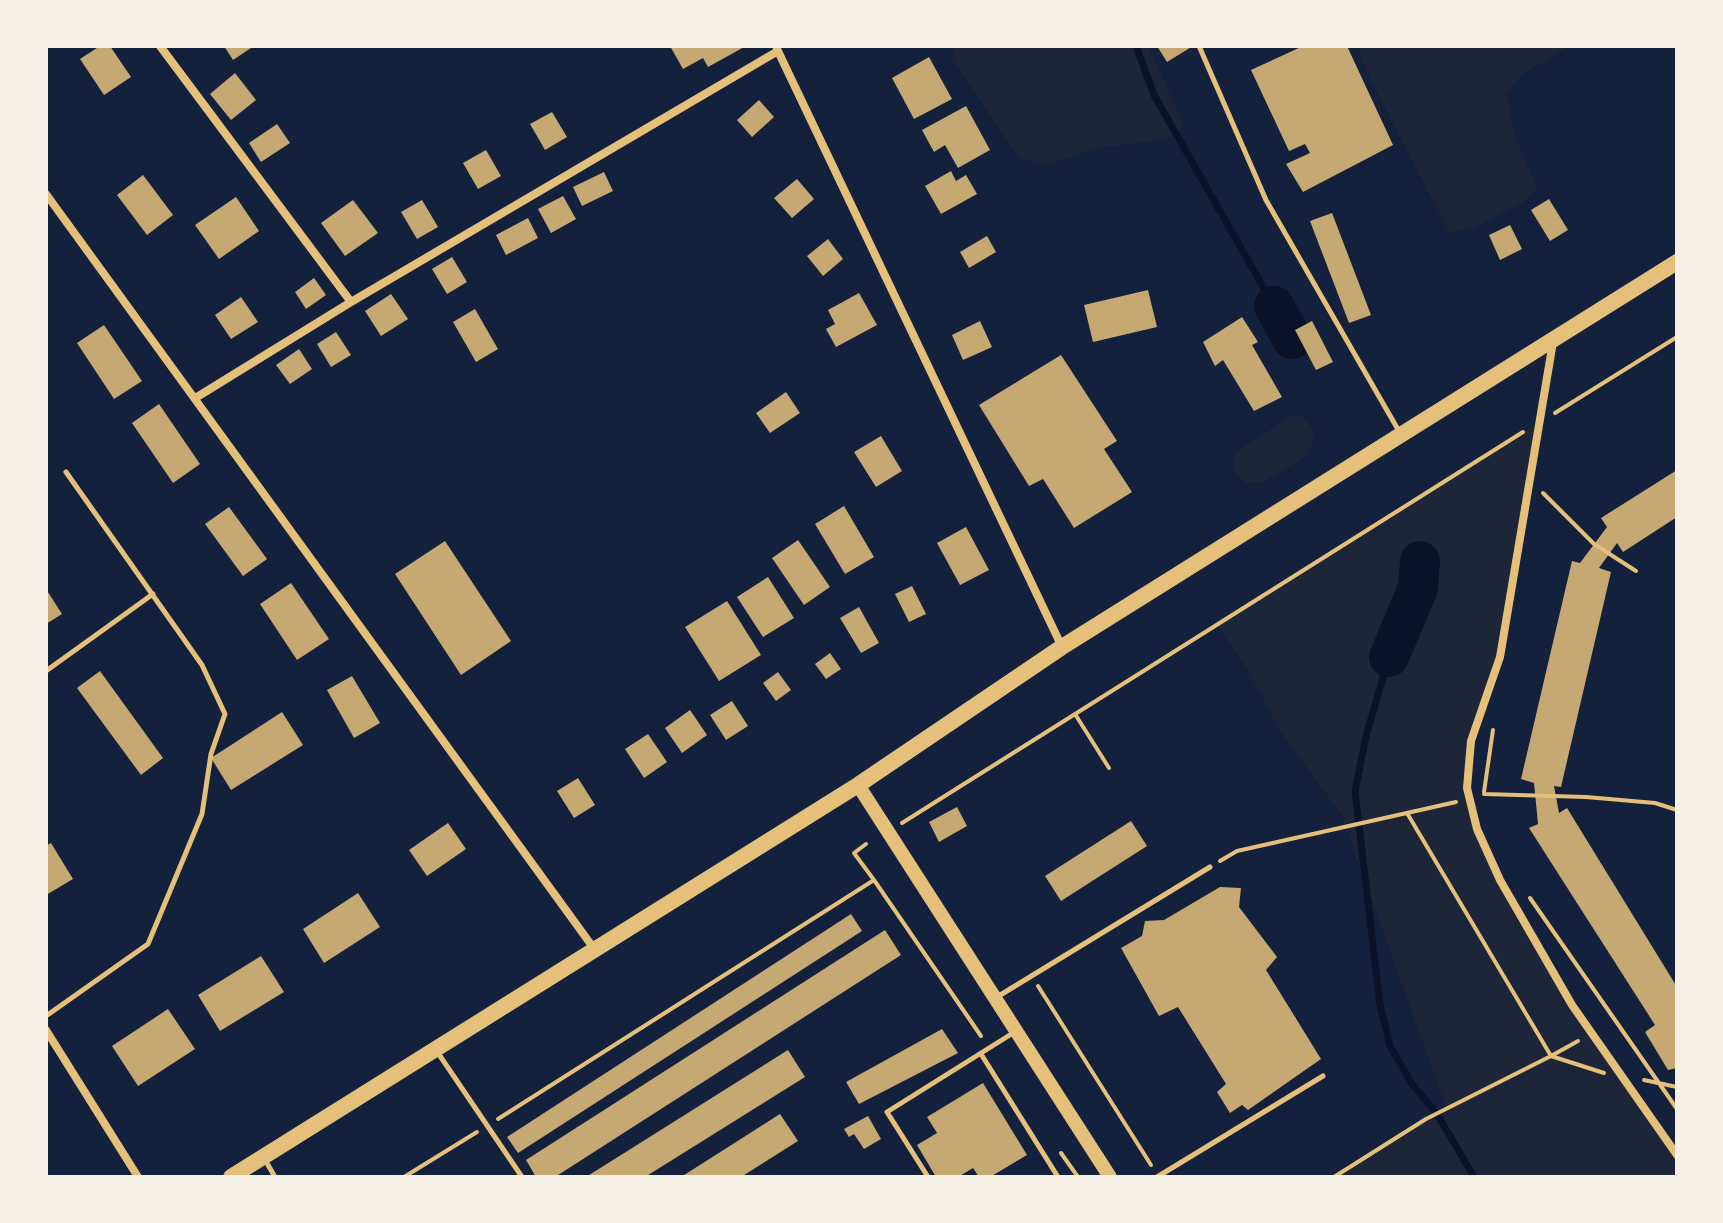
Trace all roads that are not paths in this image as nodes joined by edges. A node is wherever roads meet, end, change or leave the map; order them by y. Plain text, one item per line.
1 (160, 46) edge
2 (1199, 46) edge
3 (777, 48) edge
4 (46, 194) edge
5 (1677, 262) edge
6 (351, 302) junction
7 (1554, 337) junction
8 (197, 397) junction
9 (1401, 434) junction
10 (66, 472) dead end
11 (153, 594) junction
12 (1062, 647) junction
13 (46, 671) edge
14 (858, 785) junction
15 (1210, 867) road end
16 (595, 950) junction
17 (996, 997) junction
18 (46, 1016) edge
19 (46, 1030) edge
20 (1017, 1031) junction
21 (436, 1049) junction
22 (981, 1054) junction
23 (1323, 1076) dead end
24 (1677, 1155) edge
25 (263, 1157) junction
26 (138, 1177) edge
27 (231, 1177) edge
28 (275, 1177) edge
29 (522, 1177) edge
30 (928, 1177) edge
31 (1058, 1177) edge
32 (1110, 1177) edge
33 (1157, 1177) edge

1 - 6 street
2 - 9 lane
3 - 6 street
3 - 12 street
4 - 8 street
5 - 7 main road
6 - 8 street
7 - 9 main road
7 - 24 street
8 - 16 street
9 - 12 main road
10 - 11 lane
11 - 13 lane
11 - 18 lane
12 - 14 main road
14 - 16 main road
14 - 17 street
15 - 17 lane
16 - 21 main road
17 - 20 street
19 - 26 street
20 - 22 lane
20 - 32 street
21 - 25 main road
21 - 29 lane
22 - 30 lane
22 - 31 lane
23 - 33 lane
25 - 27 main road
25 - 28 lane

